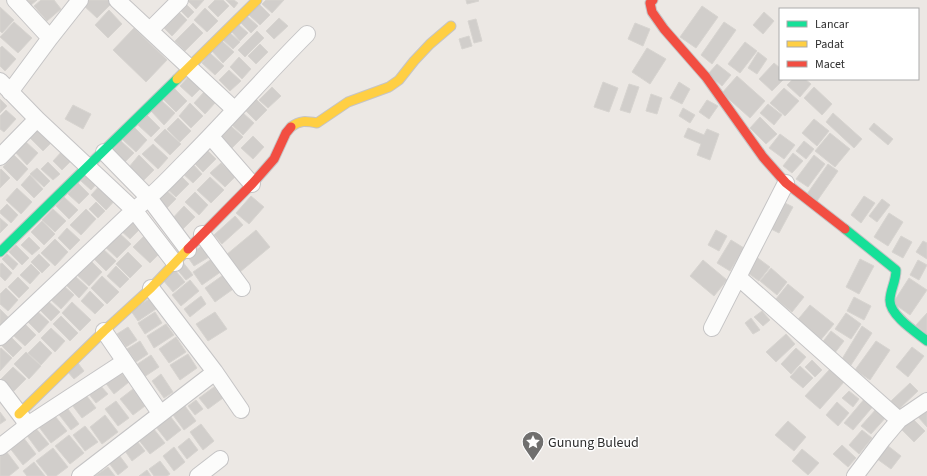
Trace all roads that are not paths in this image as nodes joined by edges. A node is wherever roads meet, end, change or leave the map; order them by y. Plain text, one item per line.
1 (15, 0) edge
2 (80, 0) edge
3 (117, 0) edge
4 (180, 0) edge
5 (257, 0) edge
6 (653, 0) edge
7 (452, 26) dead end
8 (150, 30) junction
9 (307, 34) dead end
10 (50, 38) junction
11 (189, 68) junction
12 (5, 87) edge
13 (235, 110) junction
14 (37, 119) junction
15 (211, 137) junction
16 (104, 152) junction
17 (0, 156) edge
18 (89, 166) junction
19 (786, 183) junction
20 (252, 184) junction
21 (149, 198) junction
22 (134, 210) junction
23 (202, 234) junction
24 (188, 250) junction
25 (0, 252) edge
26 (175, 263) junction
27 (738, 277) junction
28 (151, 288) junction
29 (242, 288) dead end
30 (712, 328) dead end
31 (104, 331) junction
32 (0, 337) edge
33 (927, 341) edge
34 (124, 362) junction
35 (215, 372) junction
36 (0, 388) edge
37 (927, 401) edge
38 (241, 410) dead end
39 (160, 413) junction
40 (899, 420) junction
41 (21, 421) junction
42 (0, 447) edge
43 (220, 459) dead end
44 (80, 476) edge
45 (198, 476) edge
46 (855, 476) edge

1 - 10 street
2 - 10 street
3 - 8 street
4 - 8 street
5 - 11 street
6 - 19 street
7 - 20 street
8 - 11 street
9 - 13 street
10 - 12 street
11 - 13 street
11 - 16 street
12 - 14 street
13 - 15 street
14 - 17 street
14 - 18 street
15 - 20 street
15 - 21 street
16 - 18 street
16 - 21 street
18 - 22 street
18 - 25 street
19 - 27 street
19 - 33 street
20 - 23 street
21 - 22 street
21 - 24 street
22 - 26 street
22 - 32 street
23 - 24 street
23 - 29 street
24 - 26 street
26 - 28 street
27 - 30 street
27 - 40 street
28 - 31 street
28 - 35 street
31 - 34 street
31 - 41 street
34 - 39 street
34 - 41 street
35 - 38 street
35 - 39 street
36 - 41 street
37 - 40 street
39 - 44 street
40 - 46 street
41 - 42 street
43 - 45 street

